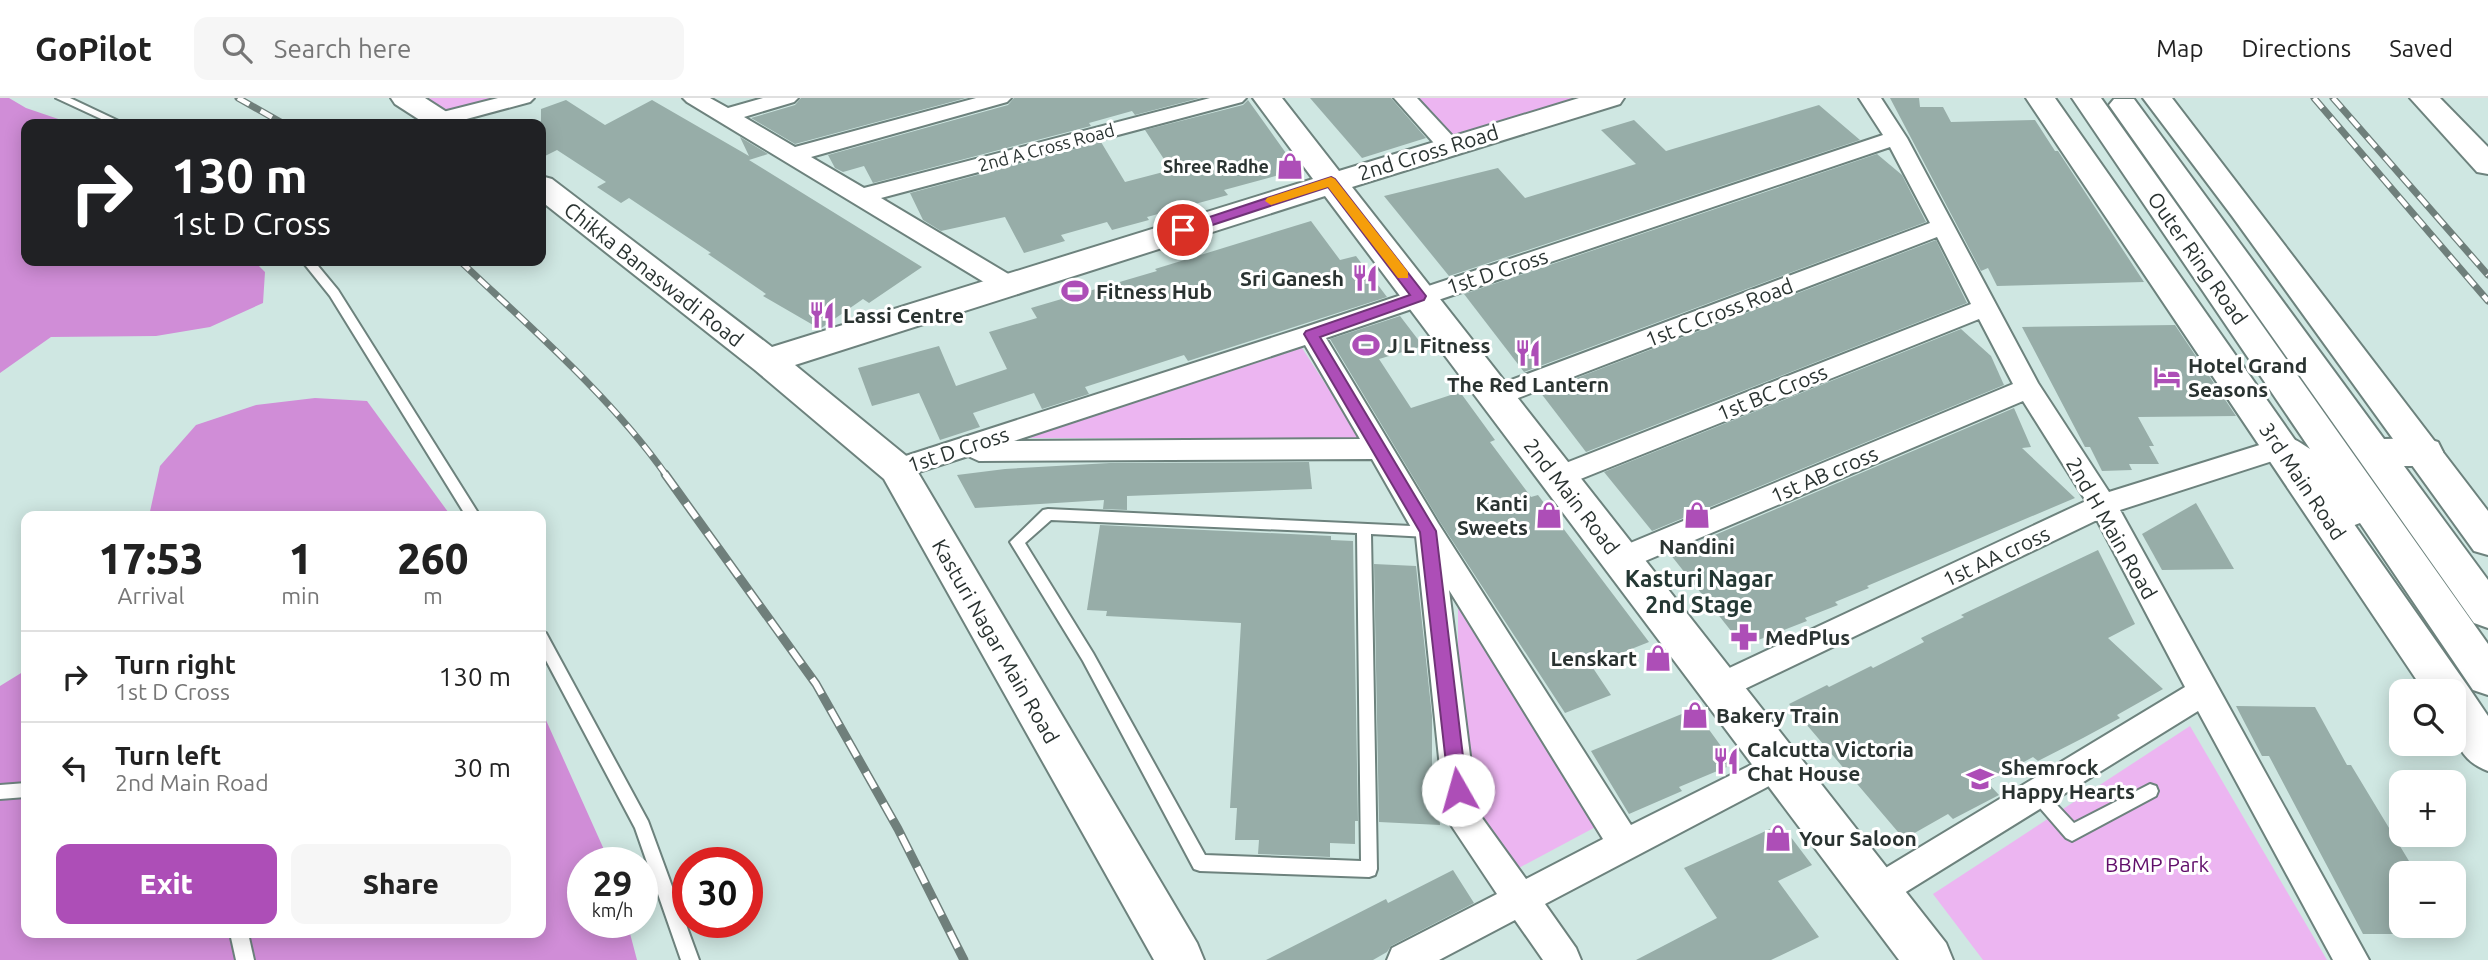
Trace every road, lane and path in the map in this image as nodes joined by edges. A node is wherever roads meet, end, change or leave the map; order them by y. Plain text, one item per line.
1 (61, 98) edge
2 (405, 98) edge
3 (523, 98) edge
4 (694, 98) edge
5 (787, 98) edge
6 (1000, 98) edge
7 (1139, 98) edge
8 (1235, 98) edge
9 (1267, 98) edge
10 (1405, 98) edge
11 (1609, 98) edge
12 (1870, 98) edge
13 (2040, 98) edge
14 (2086, 98) edge
15 (2118, 98) edge
16 (2157, 98) edge
17 (2175, 98) edge
18 (2424, 98) edge
19 (726, 115) junction
20 (1155, 118) junction
21 (109, 119) edge
22 (438, 119) edge
23 (453, 119) edge
24 (1896, 138) junction
25 (1449, 146) junction
26 (792, 155) junction
27 (2488, 165) edge
28 (1331, 181) junction
29 (2223, 184) junction
30 (546, 190) edge
31 (858, 197) junction
32 (1942, 227) junction
33 (312, 266) edge
34 (1011, 287) junction
35 (1419, 296) junction
36 (1987, 307) junction
37 (1311, 334) junction
38 (767, 361) junction
39 (2028, 388) junction
40 (1496, 396) junction
41 (2282, 448) junction
42 (1381, 449) junction
43 (952, 451) junction
44 (2425, 452) junction
45 (2373, 453) junction
46 (897, 469) junction
47 (1558, 477) junction
48 (2103, 505) junction
49 (469, 511) edge
50 (1364, 528) junction
51 (1428, 531) junction
52 (2488, 540) edge
53 (1621, 559) junction
54 (2456, 570) edge
55 (2488, 611) edge
56 (546, 646) edge
57 (2488, 677) edge
58 (2439, 679) edge
59 (1719, 687) junction
60 (2203, 691) junction
61 (2466, 719) edge
62 (2488, 752) edge
63 (1779, 765) junction
64 (21, 790) edge
65 (2150, 791) dead end
66 (0, 792) edge
67 (2036, 794) junction
68 (1625, 845) junction
69 (1876, 892) junction
70 (1520, 900) junction
71 (240, 938) edge
72 (244, 960) edge
73 (690, 960) edge
74 (1180, 960) edge
75 (1404, 960) edge
76 (1564, 960) edge
77 (1928, 960) edge
78 (2352, 960) edge

1 - 21 lane
2 - 22 main road
3 - 23 street
4 - 19 street
5 - 19 street
6 - 26 street
7 - 20 street
8 - 20 street, 2nd A Cross Road
9 - 28 main road, 2nd Main Road
10 - 25 street
11 - 25 main road, 2nd Cross Road
12 - 24 street, 2nd H Main Road
13 - 41 main road, 3rd Main Road
14 - 54 main road, Outer Ring Road
15 - 45 main road, Outer Ring Road
16 - 29 main road
17 - 29 main road
18 - 27 main road
19 - 26 street
20 - 31 street, 2nd A Cross Road
24 - 32 street, 2nd H Main Road
24 - 35 street, 1st D Cross
25 - 28 main road, 2nd Cross Road
26 - 31 street
28 - 34 main road, 2nd Cross Road
28 - 35 main road, 2nd Main Road
29 - 44 main road
30 - 38 main road, Chikka Banaswadi Road
31 - 34 street
32 - 36 street, 2nd H Main Road
32 - 40 street, 1st C Cross Road
33 - 49 lane
34 - 38 main road, 2nd Cross Road
35 - 37 street, 1st D Cross
35 - 40 main road, 2nd Main Road
36 - 39 street, 2nd H Main Road
36 - 47 street, 1st BC Cross
37 - 42 street
37 - 43 street, 1st D Cross
38 - 46 main road, Kasturi Nagar Main Road
39 - 48 street, 2nd H Main Road
39 - 53 street, 1st AB cross
40 - 47 main road, 2nd Main Road
41 - 48 street, 1st AA cross
41 - 54 main road
41 - 58 main road, 3rd Main Road
42 - 43 street
42 - 51 street
43 - 46 street, 1st D Cross
44 - 45 main road
44 - 52 main road
45 - 54 main road, Outer Ring Road
46 - 74 main road, Kasturi Nagar Main Road
47 - 53 main road, 2nd Main Road
48 - 59 street, 1st AA cross
48 - 60 street, 2nd H Main Road
50 - 50 lane
50 - 51 lane
51 - 68 street
51 - 70 street
53 - 59 main road, 2nd Main Road
54 - 55 main road
54 - 57 main road
56 - 73 lane
59 - 63 main road, 2nd Main Road
60 - 67 street
60 - 78 street, 2nd H Main Road
61 - 62 main road
63 - 68 street
63 - 69 main road, 2nd Main Road
64 - 66 lane
65 - 67 lane
67 - 69 street
68 - 70 street
69 - 77 main road, 2nd Main Road
70 - 75 street
70 - 76 street
71 - 72 lane

